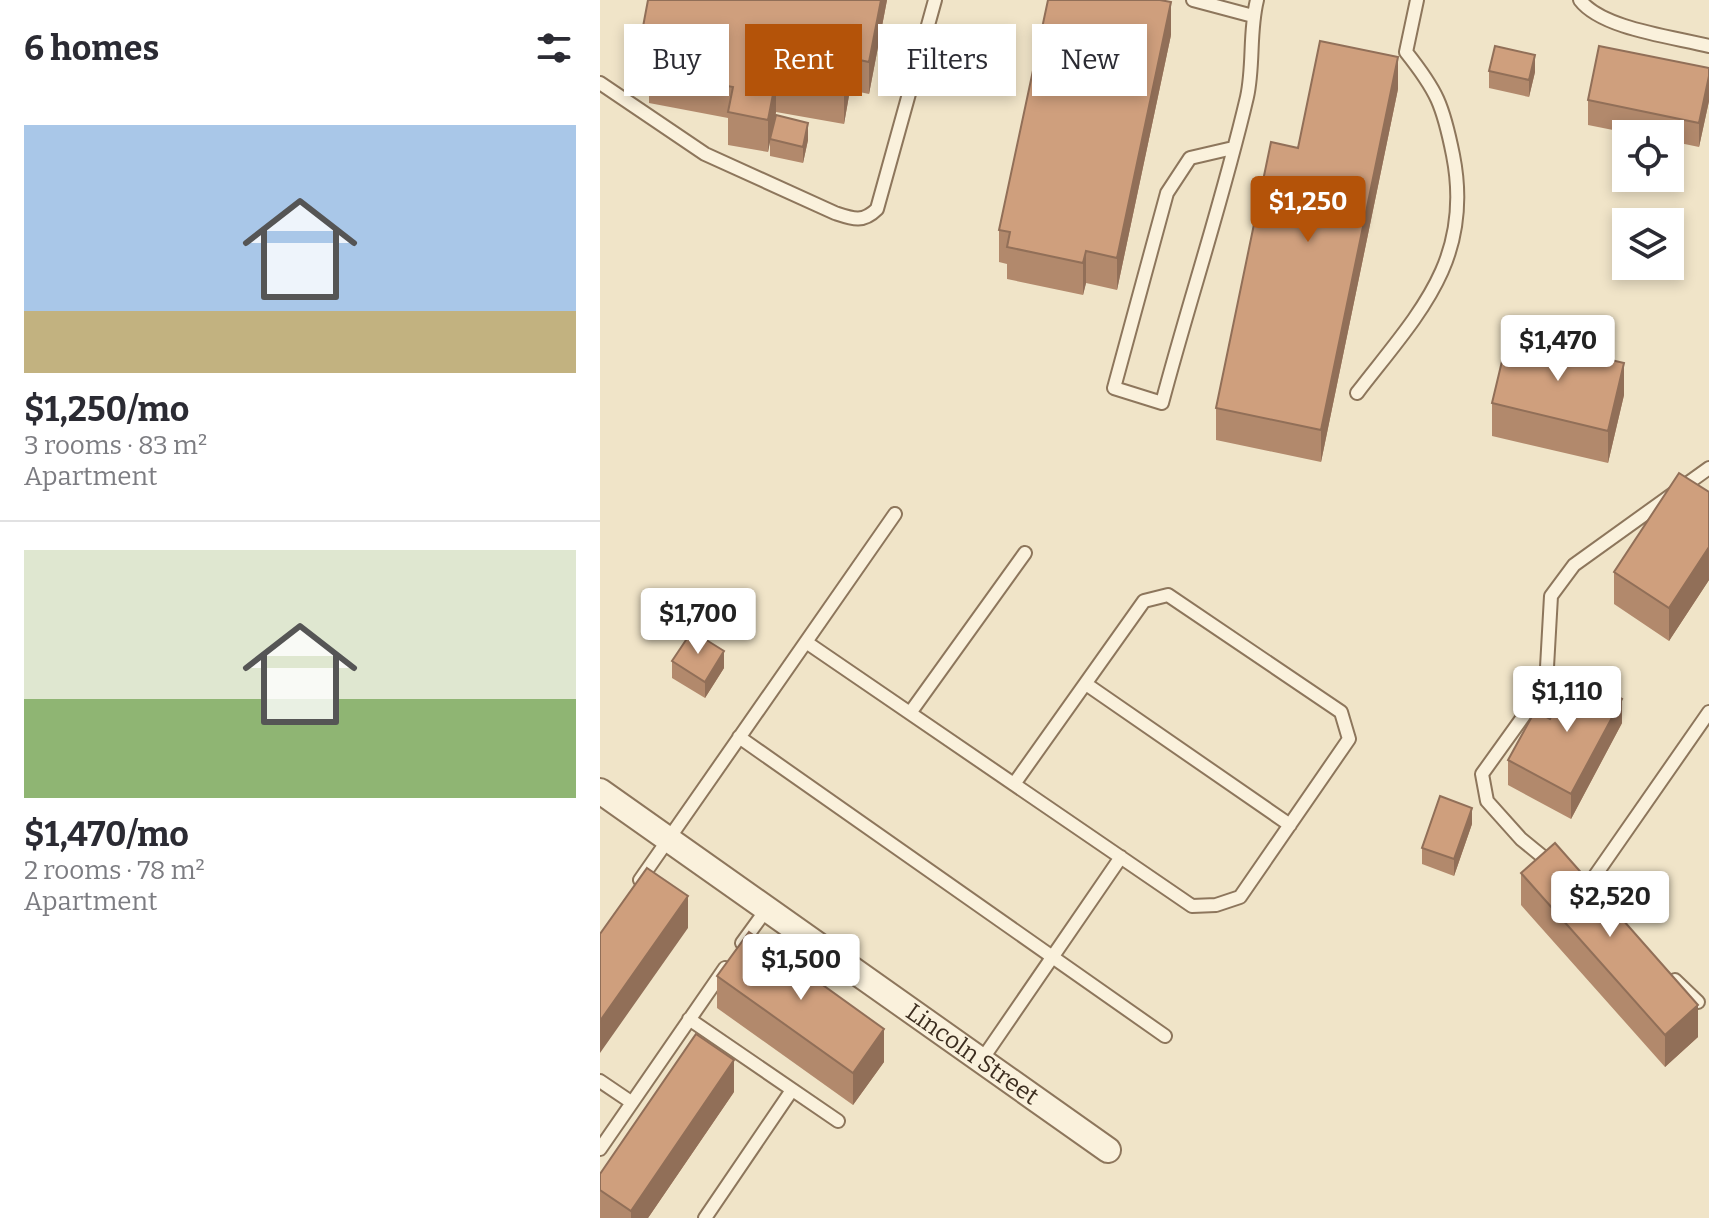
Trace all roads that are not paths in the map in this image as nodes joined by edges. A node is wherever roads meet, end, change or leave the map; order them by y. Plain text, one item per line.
1 (935, 0) edge
2 (1193, 0) edge
3 (1257, 0) edge
4 (1417, 0) edge
5 (1580, 0) edge
6 (1253, 16) junction
7 (1709, 46) edge
8 (600, 83) edge
9 (1233, 148) junction
10 (1357, 393) dead end
11 (1709, 468) edge
12 (895, 514) dead end
13 (1025, 553) dead end
14 (806, 642) junction
15 (1086, 684) junction
16 (1709, 712) edge
17 (910, 713) junction
18 (739, 737) junction
19 (1014, 784) junction
20 (600, 791) edge
21 (1290, 825) junction
22 (667, 841) junction
23 (1121, 857) junction
24 (1573, 884) junction
25 (634, 890) edge
26 (1594, 904) edge
27 (766, 910) junction
28 (1052, 958) junction
29 (1663, 969) edge
30 (1698, 1002) edge
31 (689, 1019) junction
32 (1165, 1036) dead end
33 (981, 1061) junction
34 (600, 1081) edge
35 (792, 1090) junction
36 (631, 1102) junction
37 (838, 1121) dead end
38 (600, 1149) edge
39 (1108, 1150) dead end
40 (705, 1218) edge

1 - 8 lane
2 - 6 lane
3 - 6 lane
4 - 10 lane
5 - 7 lane
6 - 9 lane
9 - 9 lane
11 - 24 lane
12 - 14 lane
13 - 17 lane
14 - 17 lane
14 - 18 lane
15 - 19 lane
15 - 21 lane
15 - 21 lane
16 - 24 lane
17 - 19 lane
18 - 22 lane
18 - 28 lane
19 - 23 lane
20 - 22 street, Lincoln Street
21 - 23 lane
22 - 25 lane
22 - 27 street, Lincoln Street
23 - 28 lane
24 - 26 lane
27 - 31 lane
27 - 33 street, Lincoln Street
28 - 32 lane
28 - 33 lane
29 - 30 lane
31 - 35 lane
31 - 36 lane
33 - 39 street, Lincoln Street
34 - 36 lane
35 - 37 lane
35 - 40 lane
36 - 38 lane

